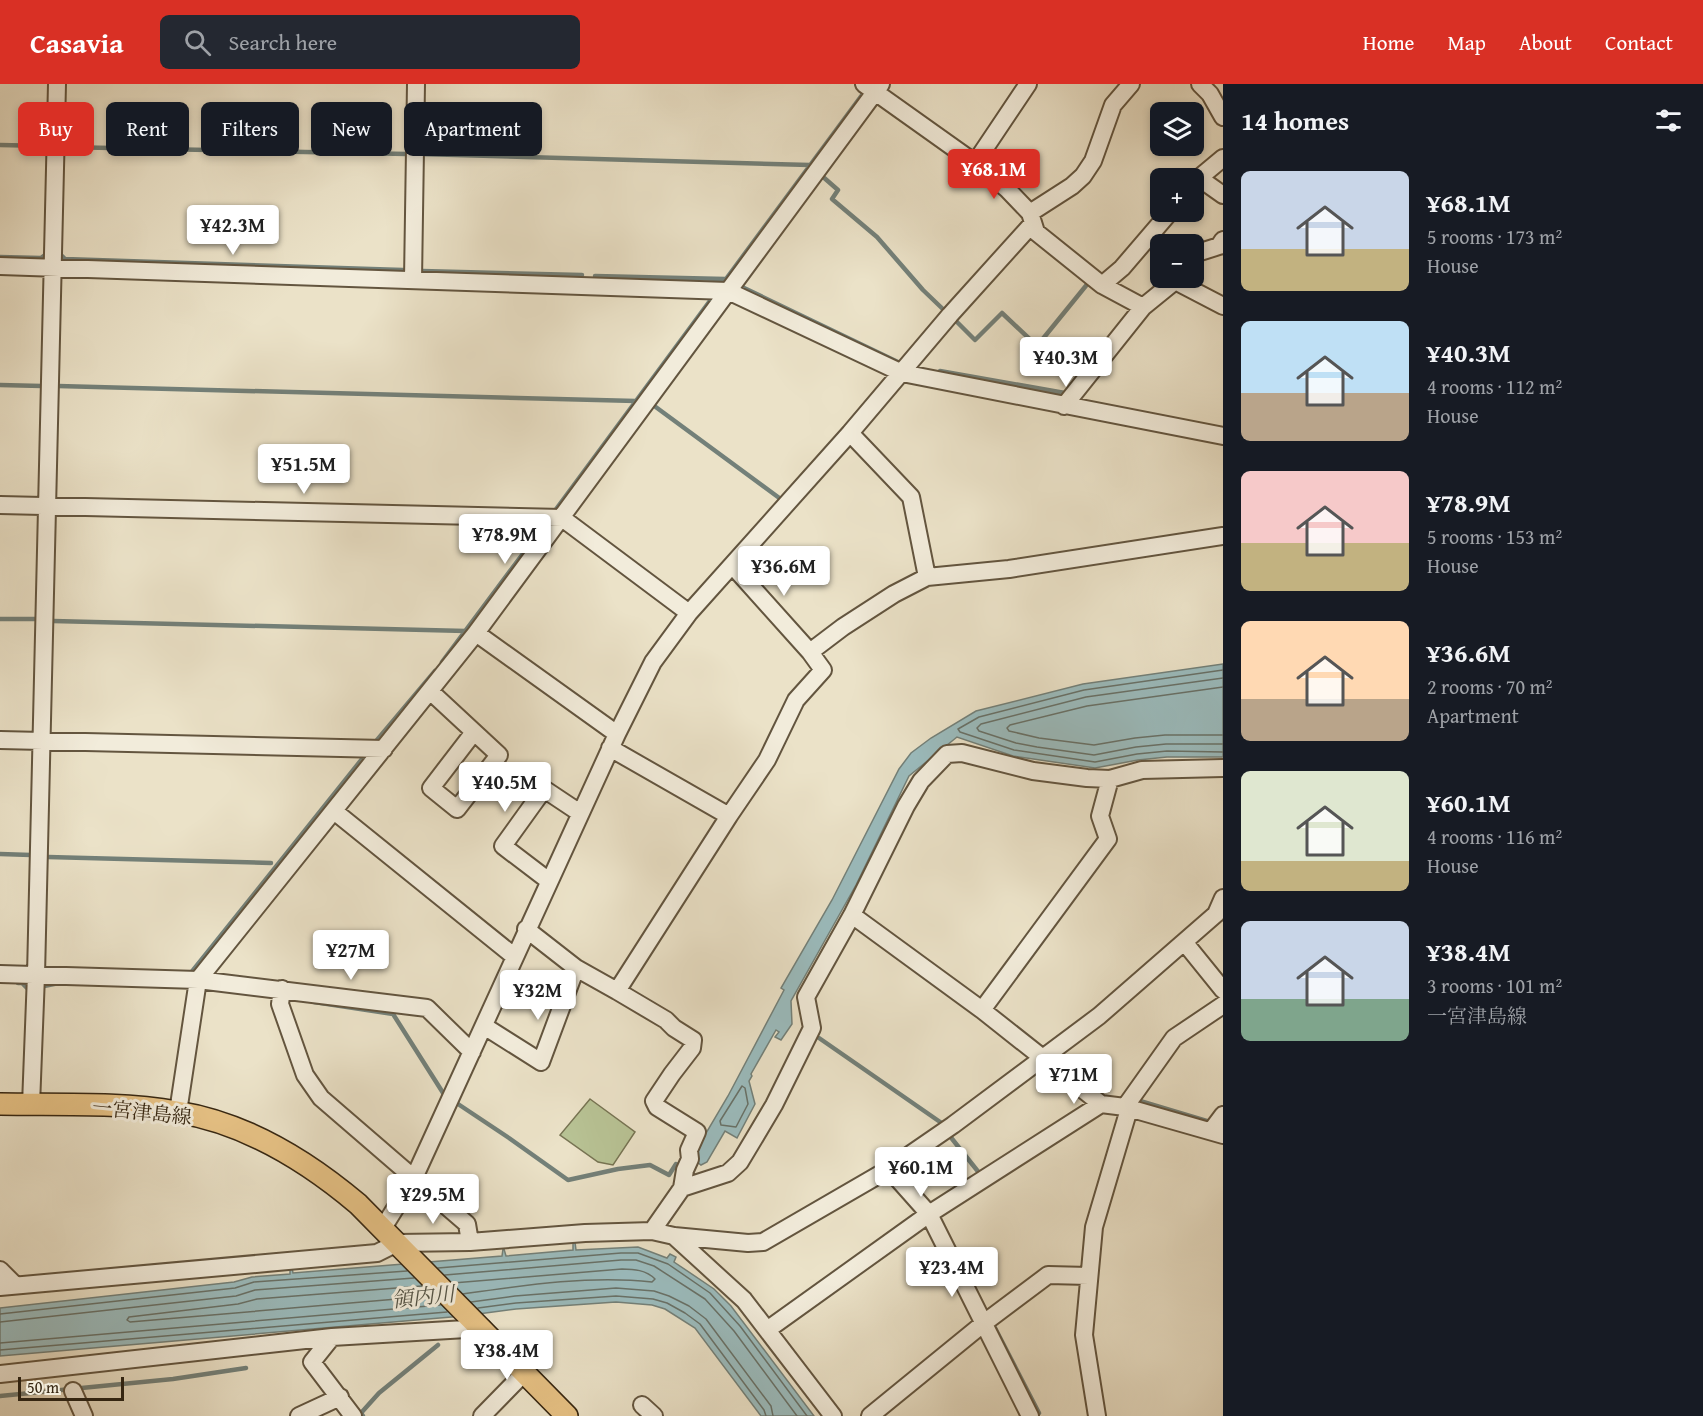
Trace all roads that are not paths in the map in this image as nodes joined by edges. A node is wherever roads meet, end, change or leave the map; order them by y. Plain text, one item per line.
1 (57, 84) edge
2 (416, 84) edge
3 (1028, 84) edge
4 (1131, 84) edge
5 (1200, 84) edge
6 (873, 87) edge
7 (1223, 117) edge
8 (1223, 158) edge
9 (975, 163) junction
10 (1204, 174) edge
11 (1204, 185) edge
12 (1223, 195) edge
13 (1031, 218) junction
14 (1161, 222) edge
15 (1223, 240) edge
16 (1204, 251) edge
17 (0, 267) edge
18 (53, 268) junction
19 (413, 280) junction
20 (1102, 285) junction
21 (1165, 288) edge
22 (1192, 288) edge
23 (728, 291) junction
24 (1223, 306) edge
25 (1143, 307) junction
26 (902, 373) junction
27 (1064, 406) junction
28 (1222, 432) edge
29 (850, 433) junction
30 (0, 505) edge
31 (46, 506) junction
32 (562, 518) junction
33 (1223, 536) edge
34 (732, 565) junction
35 (927, 577) junction
36 (689, 613) junction
37 (476, 633) junction
38 (810, 652) junction
39 (430, 691) junction
40 (474, 732) dead end
41 (0, 740) edge
42 (40, 740) junction
43 (614, 741) junction
44 (384, 749) junction
45 (1223, 768) edge
46 (1110, 779) junction
47 (334, 811) junction
48 (580, 813) junction
49 (729, 816) junction
50 (549, 880) junction
51 (1223, 898) edge
52 (852, 915) junction
53 (526, 929) junction
54 (1185, 943) junction
55 (515, 957) junction
56 (576, 968) junction
57 (0, 974) edge
58 (36, 975) junction
59 (198, 980) junction
60 (282, 989) junction
61 (1223, 990) edge
62 (617, 991) junction
63 (1223, 1005) edge
64 (982, 1010) junction
65 (484, 1026) junction
66 (472, 1052) junction
67 (1043, 1058) junction
68 (0, 1104) edge
69 (1101, 1104) junction
70 (31, 1105) junction
71 (1127, 1108) junction
72 (178, 1112) junction
73 (1223, 1115) edge
74 (1217, 1133) edge
75 (889, 1169) junction
76 (414, 1178) junction
77 (682, 1188) junction
78 (929, 1214) junction
79 (652, 1231) junction
80 (674, 1236) junction
81 (395, 1242) junction
82 (470, 1242) junction
83 (0, 1270) edge
84 (1089, 1275) junction
85 (7, 1286) edge
86 (984, 1323) junction
87 (478, 1324) junction
88 (767, 1330) junction
89 (332, 1337) junction
90 (525, 1372) junction
91 (0, 1374) edge
92 (73, 1391) dead end
93 (340, 1397) junction
94 (84, 1416) edge
95 (299, 1416) edge
96 (353, 1416) edge
97 (482, 1416) edge
98 (567, 1416) edge
99 (832, 1416) edge
100 (870, 1416) edge
101 (1030, 1416) edge
102 (1097, 1416) edge

1 - 18 street
2 - 19 street
3 - 9 street
4 - 13 street
5 - 7 street
6 - 9 street
6 - 23 street
8 - 10 street
9 - 13 street
11 - 12 street
13 - 20 street
13 - 26 street
14 - 20 street
15 - 16 street
17 - 18 street
18 - 19 street
18 - 31 street
19 - 23 street
20 - 25 street
21 - 25 street
22 - 24 street
23 - 26 street
23 - 32 street
25 - 27 street
26 - 27 street
26 - 29 street
27 - 28 street
29 - 34 street
29 - 35 street
30 - 31 street
31 - 32 street
31 - 42 street
32 - 36 street
32 - 37 street
33 - 35 street
34 - 36 street
34 - 38 street
35 - 38 street
36 - 43 street
37 - 39 street
37 - 43 street
38 - 49 street
39 - 40 street
39 - 44 street
41 - 42 street
42 - 44 street
42 - 58 street
43 - 48 street
43 - 49 street
44 - 47 street
45 - 46 street
46 - 52 street
46 - 64 street
47 - 55 street
47 - 59 street
48 - 50 street
48 - 50 street
49 - 62 street
50 - 53 street
51 - 54 street
52 - 64 street
52 - 77 street
53 - 55 street
53 - 56 street
54 - 61 street
54 - 67 street
55 - 65 street
56 - 62 street
56 - 65 street
57 - 58 street
58 - 59 street
58 - 70 street
59 - 60 street
59 - 72 street
60 - 66 street
60 - 76 street
62 - 77 street
63 - 71 street
64 - 67 street
65 - 66 street
66 - 76 street
67 - 69 street
67 - 75 street
68 - 70 main road, 一宮津島線
69 - 71 street
69 - 78 street
70 - 72 main road, 一宮津島線
71 - 74 street
71 - 84 street
72 - 81 main road, 一宮津島線
73 - 74 street
75 - 78 street
75 - 80 street
76 - 81 street
76 - 82 street
77 - 79 street
78 - 86 street
78 - 88 street
79 - 80 street
79 - 82 street
80 - 88 street
81 - 82 street
81 - 85 street
81 - 87 main road, 一宮津島線
83 - 85 street
84 - 86 street
84 - 102 street
86 - 100 street
86 - 101 street
87 - 89 street
87 - 90 main road, 一宮津島線
88 - 99 street
89 - 91 street
89 - 93 street
90 - 97 street
90 - 98 main road, 一宮津島線
92 - 94 street
93 - 95 street
93 - 96 street

